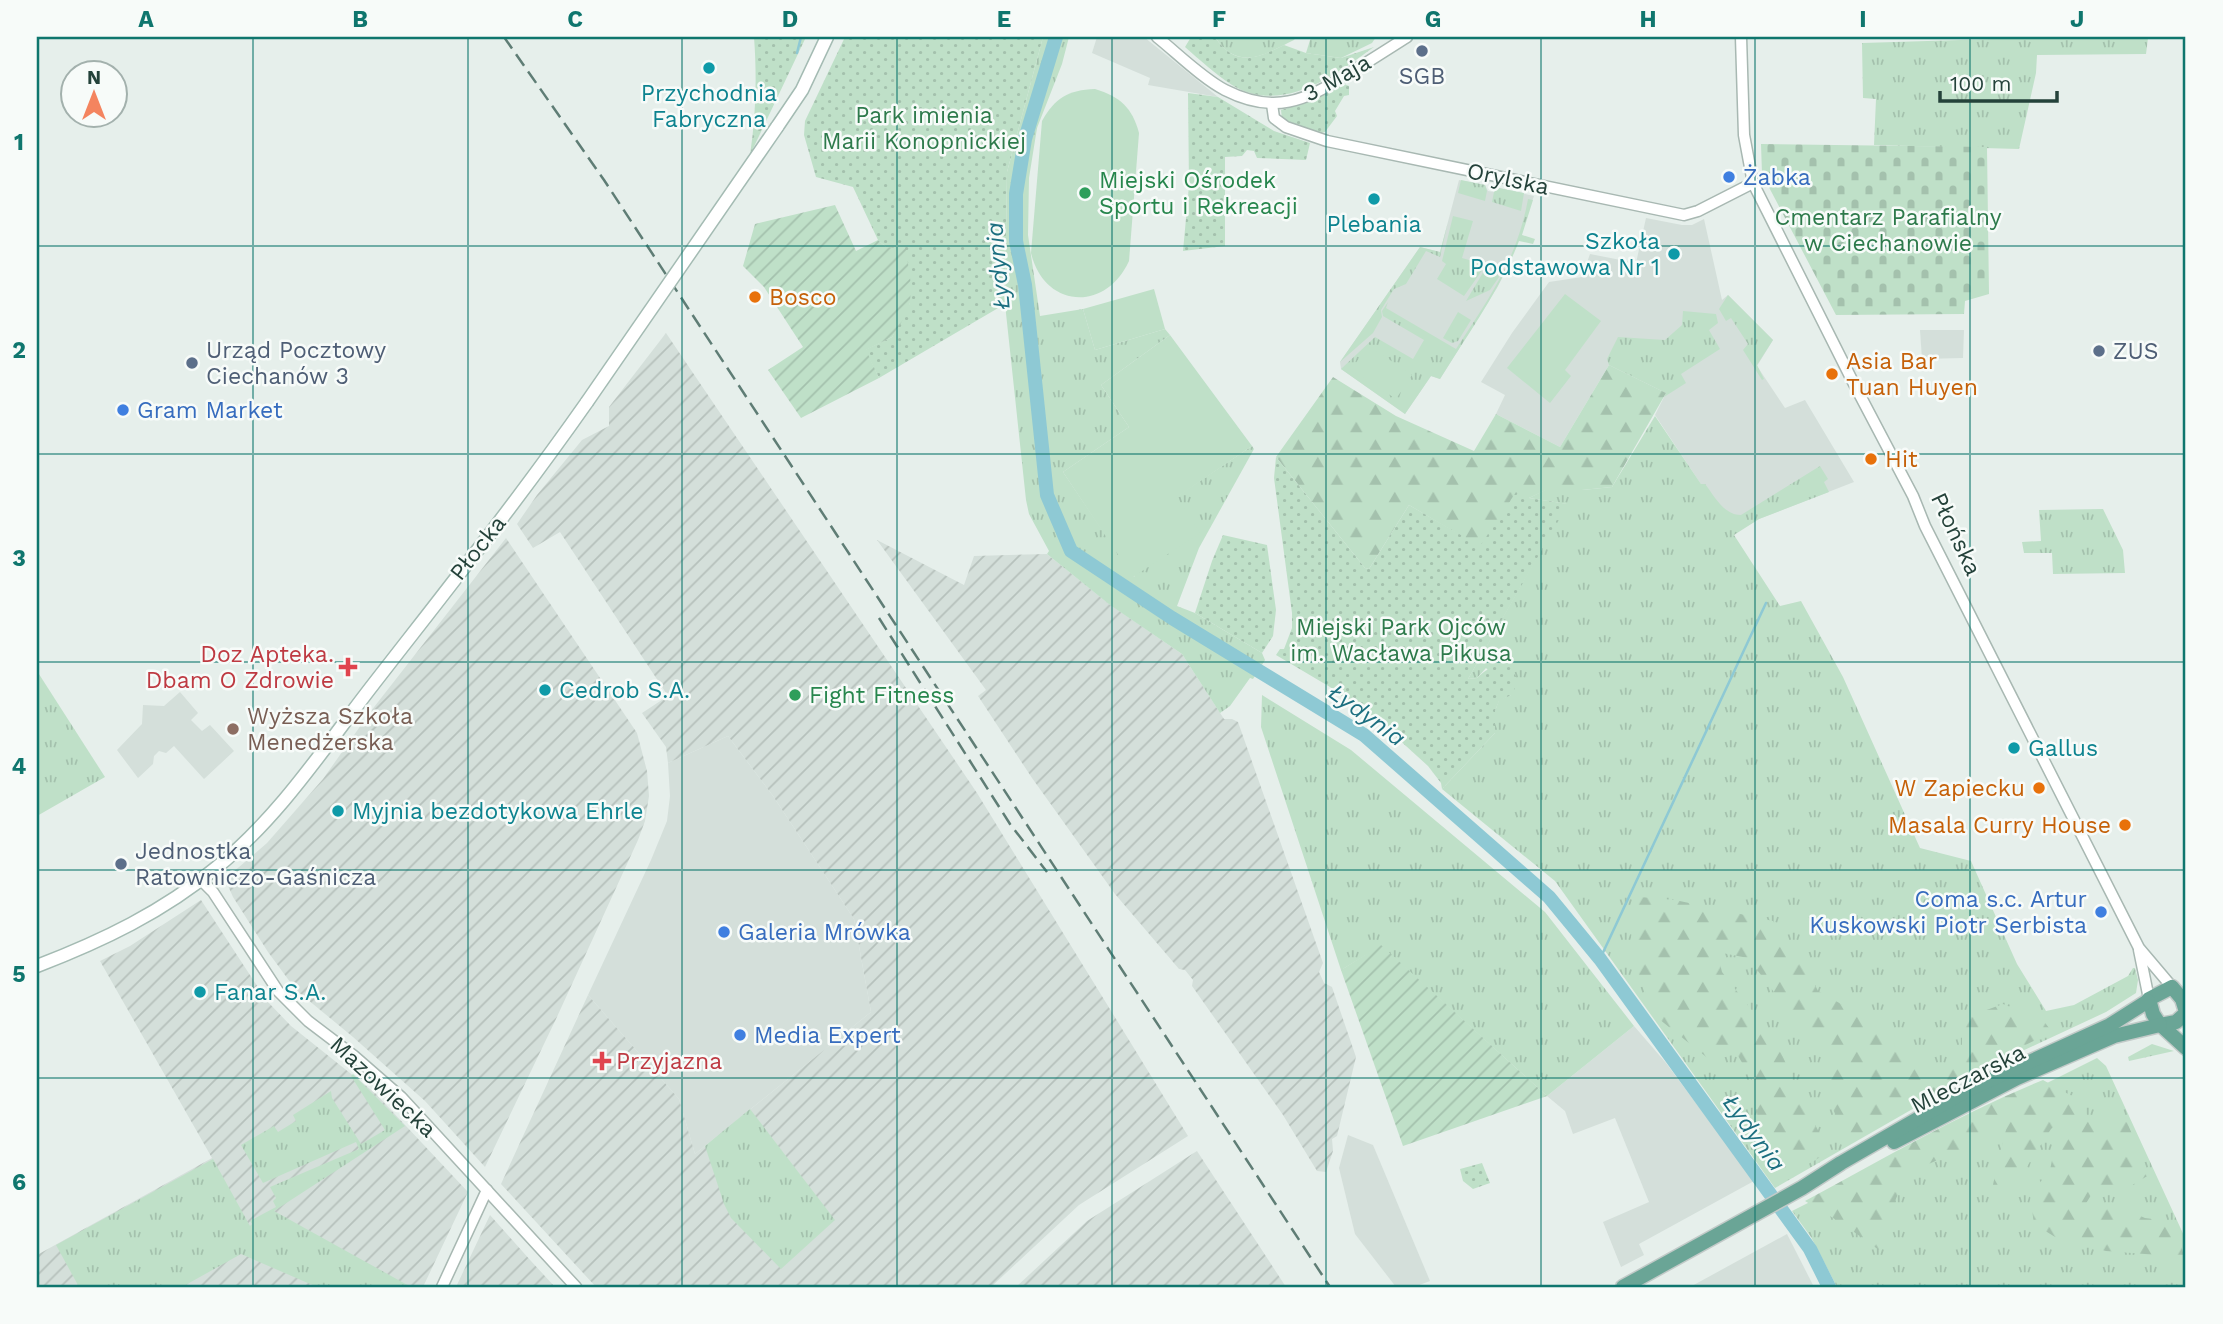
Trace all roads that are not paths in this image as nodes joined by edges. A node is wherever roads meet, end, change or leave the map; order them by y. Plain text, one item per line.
1 (827, 37) edge
2 (1157, 37) edge
3 (1407, 37) edge
4 (1741, 37) edge
5 (1272, 104) junction
6 (1753, 183) junction
7 (201, 880) junction
8 (2139, 948) junction
9 (37, 966) edge
10 (2178, 987) edge
11 (2148, 1000) junction
12 (2186, 1015) edge
13 (2161, 1026) junction
14 (2186, 1048) edge
15 (1802, 1188) junction
16 (487, 1190) junction
17 (442, 1287) edge
18 (576, 1287) edge
19 (1623, 1287) edge

1 - 7 main road, Płocka, bridge
2 - 5 street, 3 Maja
3 - 5 street, 3 Maja
4 - 6 street, Płońska
5 - 6 street, Orylska
6 - 8 street, Płońska
7 - 9 main road, Płocka
7 - 16 street, Mazowiecka
8 - 10 street, Płońska
8 - 11 street, Płońska
10 - 11 main road, Mleczarska
10 - 12 main road
11 - 13 main road
11 - 15 main road, Mleczarska
12 - 13 main road, Mleczarska
13 - 14 main road
13 - 15 main road, Mleczarska
15 - 19 main road, Mleczarska
16 - 17 street
16 - 18 street, Mazowiecka

